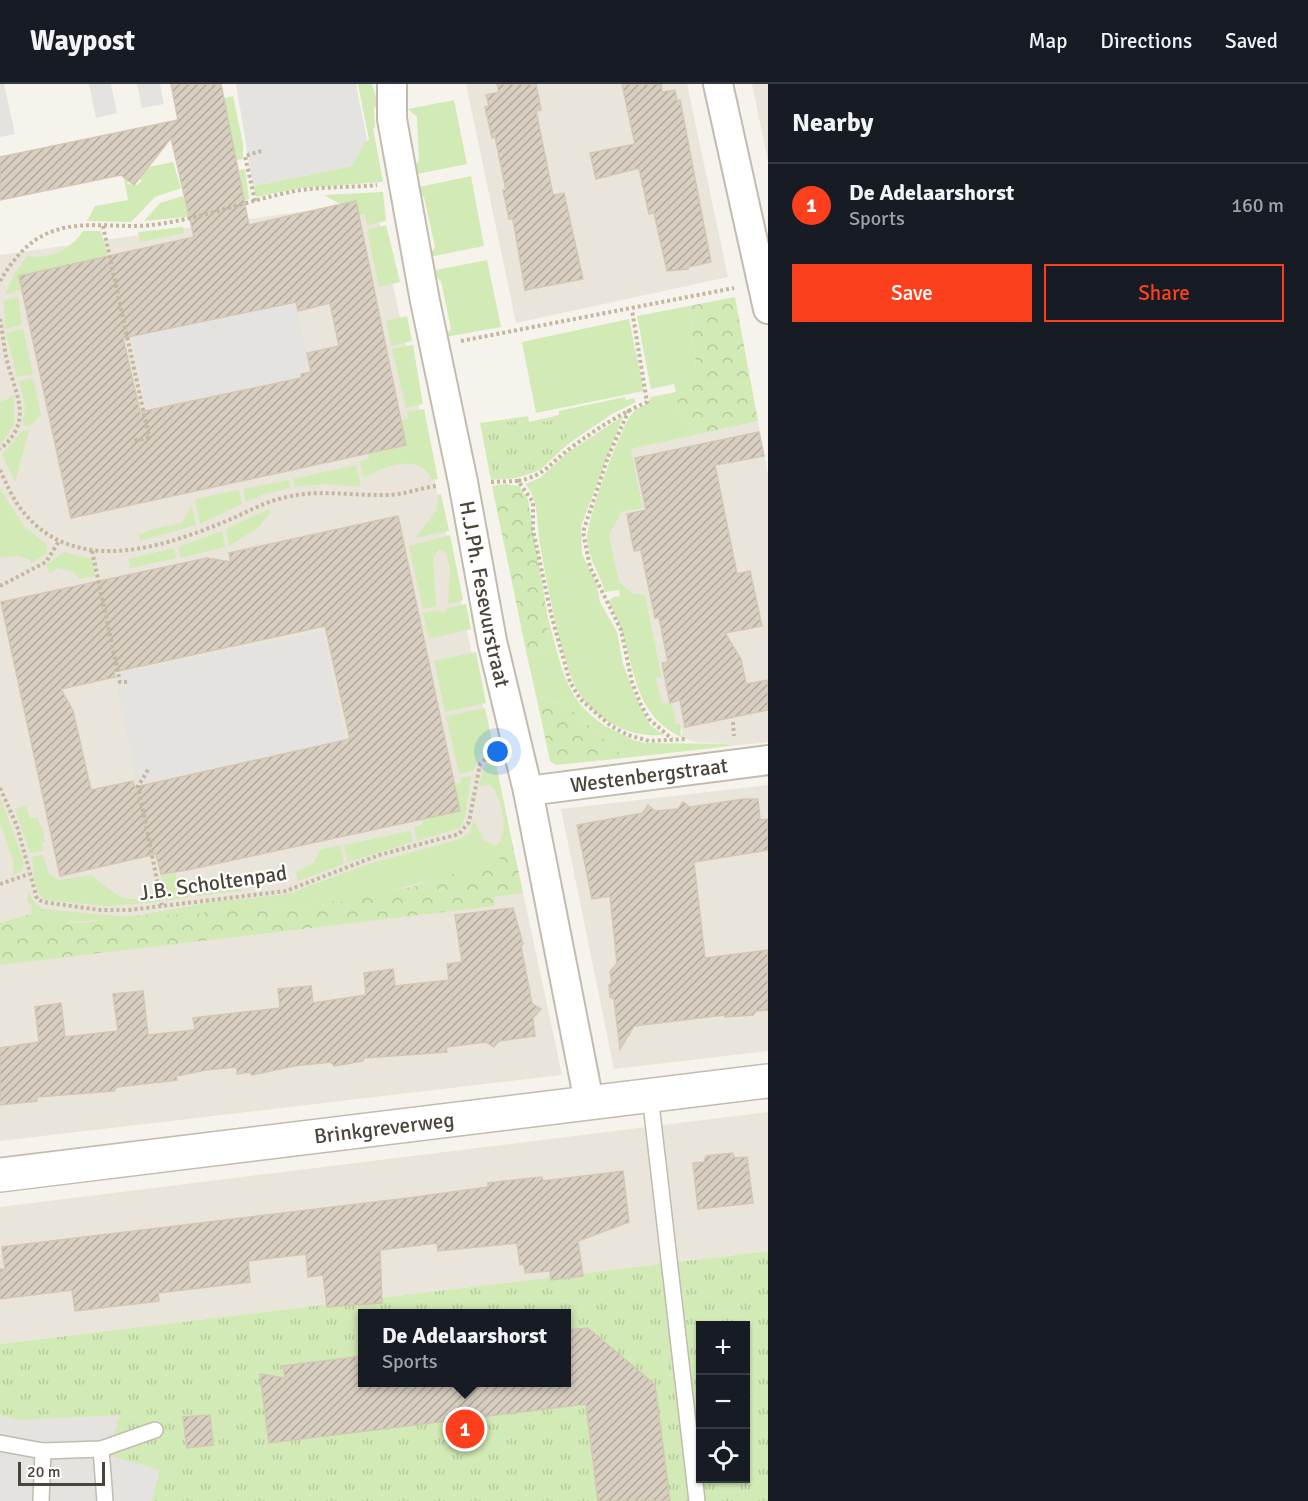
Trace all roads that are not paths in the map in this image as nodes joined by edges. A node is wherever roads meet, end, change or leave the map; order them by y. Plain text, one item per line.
1 (392, 84) edge
2 (718, 84) edge
3 (765, 284) edge
4 (768, 760) edge
5 (528, 791) junction
6 (768, 1081) edge
7 (650, 1095) junction
8 (589, 1102) junction
9 (0, 1175) edge
10 (155, 1430) dead end
11 (0, 1443) edge
12 (101, 1449) junction
13 (43, 1451) junction
14 (41, 1501) edge
15 (105, 1501) edge
16 (697, 1501) edge

1 - 5 street, H.J.Ph. Fesevurstraat
2 - 3 street
4 - 5 street, Westenbergstraat
5 - 8 street, H.J.Ph. Fesevurstraat
6 - 7 street, Brinkgreverweg
7 - 8 street, Brinkgreverweg
7 - 16 lane
8 - 9 street, Brinkgreverweg
10 - 12 lane
11 - 13 lane
12 - 13 lane
12 - 15 lane
13 - 14 lane

